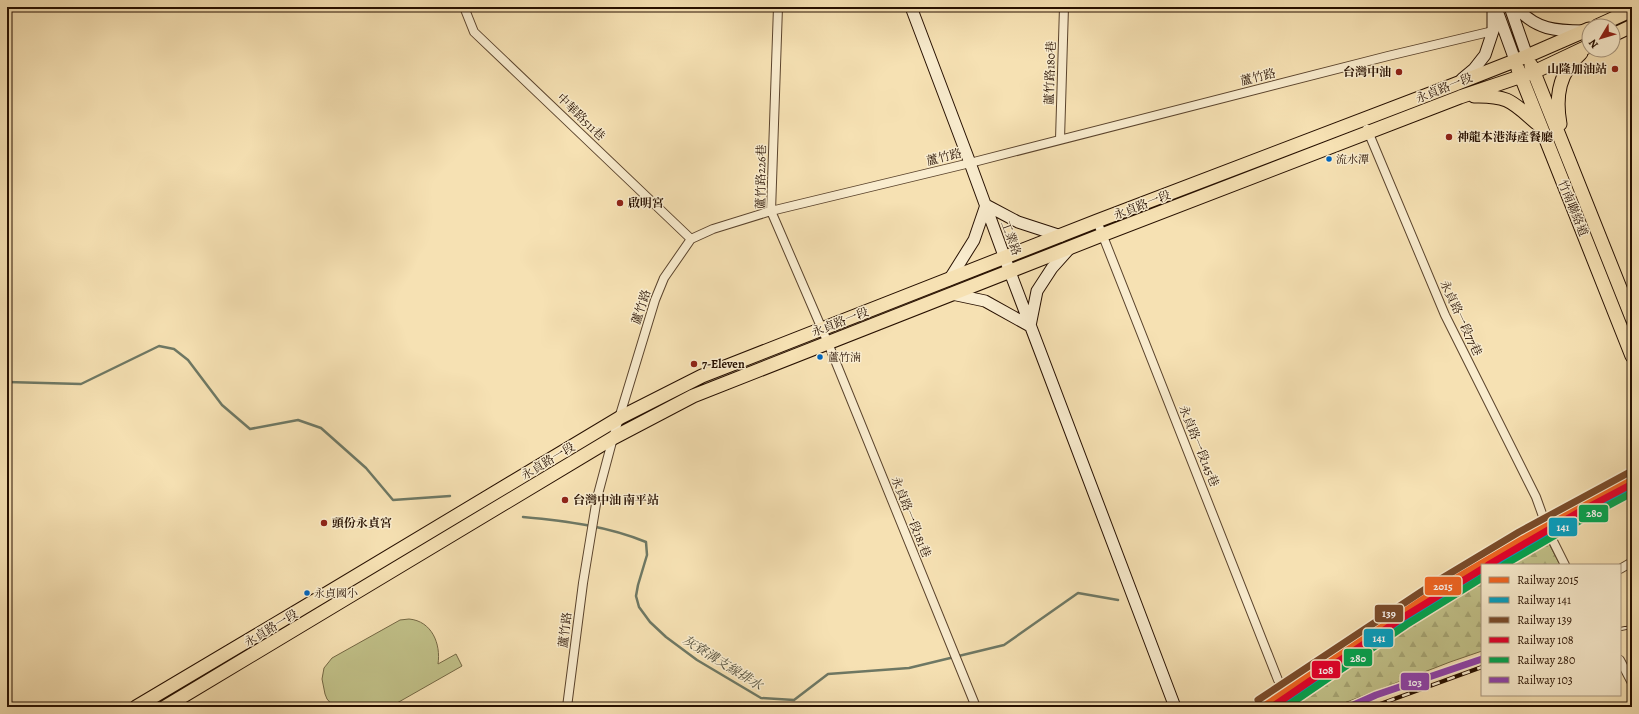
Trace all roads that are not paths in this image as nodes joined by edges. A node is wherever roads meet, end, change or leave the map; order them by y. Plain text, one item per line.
1 (464, 7) edge
2 (778, 7) edge
3 (911, 7) edge
4 (1064, 7) edge
5 (1494, 7) edge
6 (1510, 7) edge
7 (1516, 7) edge
8 (1632, 10) edge
9 (1615, 18) edge
10 (1632, 26) edge
11 (1581, 30) edge
12 (1493, 31) junction
13 (1621, 31) edge
14 (1581, 33) edge
15 (1581, 51) edge
16 (1581, 54) edge
17 (1521, 58) junction
18 (1534, 72) junction
19 (1521, 76) junction
20 (1455, 84) junction
21 (1460, 97) junction
22 (1362, 120) junction
23 (1541, 127) junction
24 (1369, 133) junction
25 (1060, 139) junction
26 (1565, 151) junction
27 (970, 163) junction
28 (986, 204) junction
29 (770, 211) junction
30 (1097, 221) junction
31 (1102, 235) junction
32 (1061, 236) junction
33 (691, 239) junction
34 (1069, 249) junction
35 (1005, 258) junction
36 (1010, 272) junction
37 (949, 280) junction
38 (952, 294) junction
39 (1632, 318) edge
40 (1030, 326) junction
41 (825, 336) junction
42 (1632, 356) edge
43 (621, 417) junction
44 (613, 438) junction
45 (1544, 522) tunnel mouth
46 (1552, 539) tunnel mouth
47 (1632, 562) edge
48 (1564, 564) edge
49 (1621, 568) edge
50 (246, 642) junction
51 (253, 654) junction
52 (1621, 662) edge
53 (1278, 680) dead end
54 (1632, 682) edge
55 (136, 707) edge
56 (165, 707) edge
57 (567, 707) edge
58 (976, 707) edge
59 (1175, 707) edge

1 - 33 street, 中華路511巷
2 - 29 street, 蘆竹路226巷
3 - 27 street, 工業路
4 - 25 street, 蘆竹路180巷
5 - 12 street
5 - 17 street
6 - 17 street
7 - 11 street
8 - 9 main road, 永貞路一段
10 - 13 main road
12 - 20 street
12 - 25 street, 蘆竹路
14 - 17 main road, 永貞路一段
15 - 18 main road, 永貞路一段
16 - 26 main road
17 - 18 main road, 竹南聯絡道
17 - 19 main road, 竹南聯絡道
17 - 20 main road, 永貞路一段
18 - 19 main road, 永貞路一段
18 - 26 main road, 竹南聯絡道
19 - 21 main road, 永貞路一段
19 - 23 main road, 竹南聯絡道
20 - 22 main road, 永貞路一段
21 - 23 main road
21 - 24 main road, 永貞路一段
22 - 24 street, 永貞路一段77巷
22 - 30 main road, 永貞路一段
23 - 42 main road, 竹南聯絡道
24 - 31 main road, 永貞路一段
24 - 45 street, 永貞路一段77巷
25 - 27 street, 蘆竹路
26 - 39 main road, 竹南聯絡道
27 - 28 street, 工業路
27 - 29 street, 蘆竹路
28 - 32 street
28 - 35 street, 工業路
28 - 37 street
29 - 33 street, 蘆竹路
29 - 41 street, 蘆竹路226巷
30 - 31 street, 永貞路一段145巷
30 - 32 main road, 永貞路一段
31 - 34 main road, 永貞路一段
31 - 53 street, 永貞路一段145巷
32 - 35 main road, 永貞路一段
33 - 43 street, 蘆竹路
34 - 36 main road, 永貞路一段
34 - 40 street
35 - 36 street, 工業路
35 - 37 main road, 永貞路一段
36 - 38 main road, 永貞路一段
36 - 40 street, 工業路
37 - 41 main road, 永貞路一段
38 - 40 street
38 - 41 main road, 永貞路一段
40 - 59 street, 工業路
41 - 43 main road, 永貞路一段
41 - 44 main road, 永貞路一段
41 - 58 street, 永貞路一段181巷
43 - 44 street, 蘆竹路
43 - 50 main road, 永貞路一段
44 - 51 main road, 永貞路一段
44 - 57 street, 蘆竹路
46 - 48 street
47 - 49 street
50 - 51 main road
50 - 55 main road, 永貞路一段
51 - 56 main road, 永貞路一段
52 - 54 street

